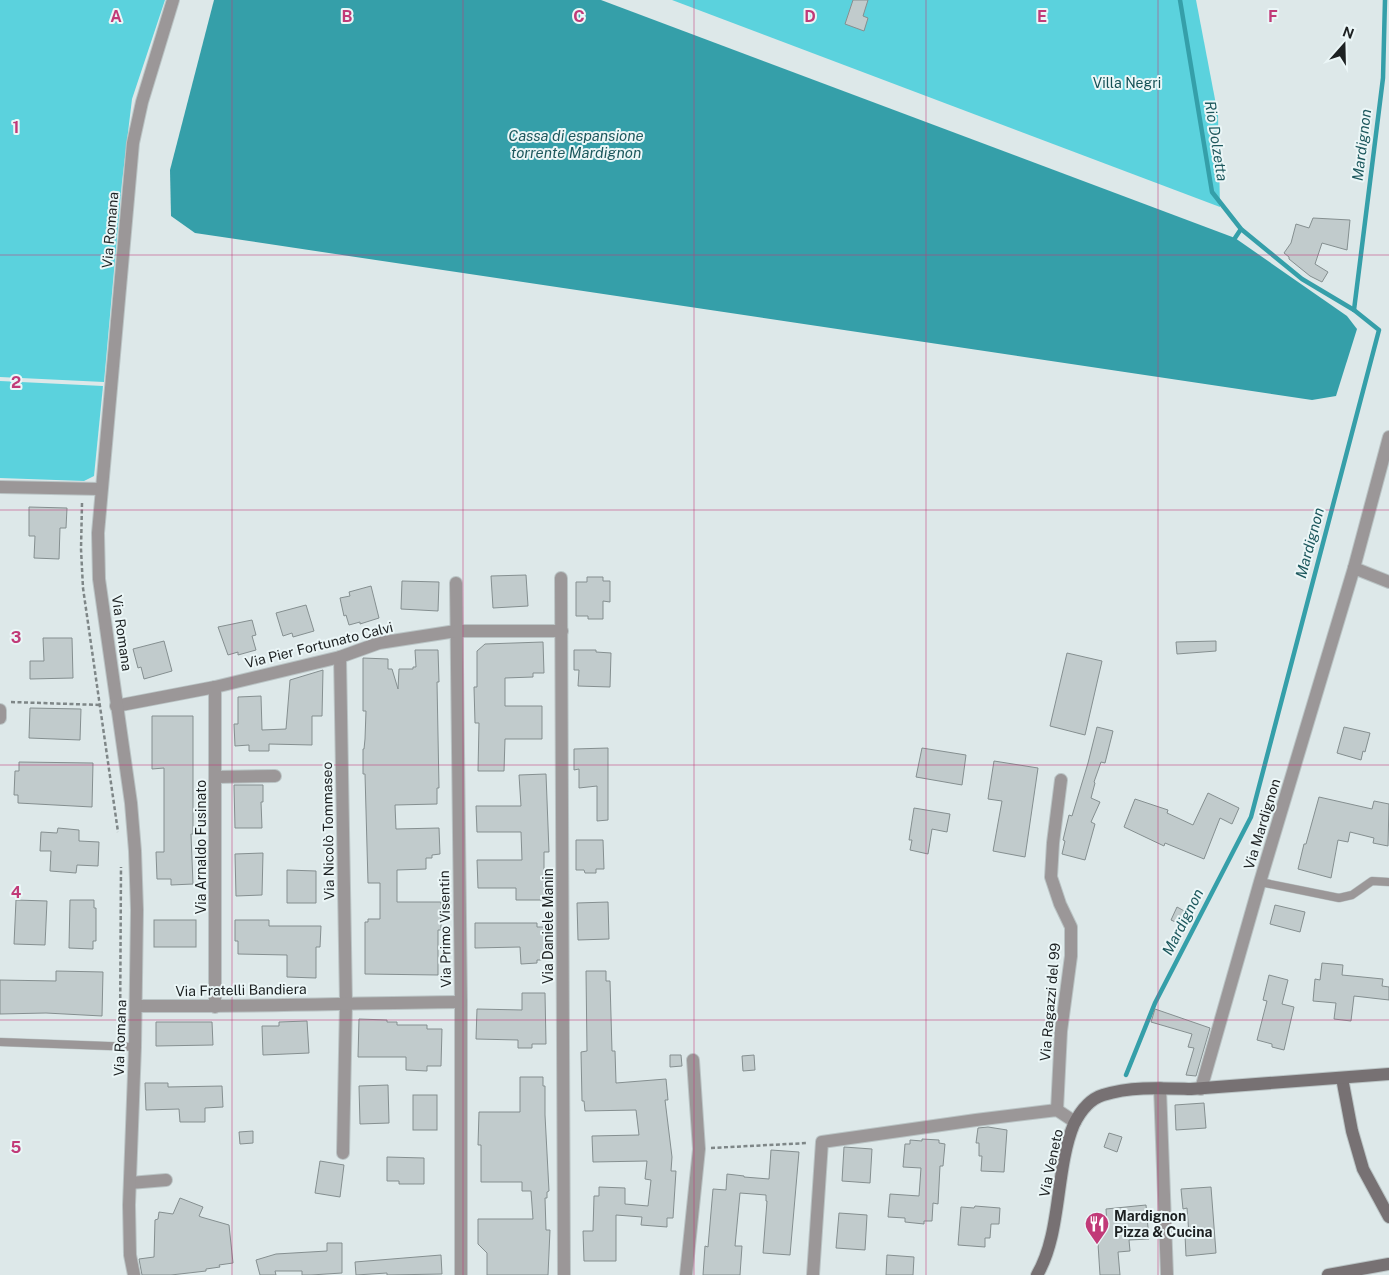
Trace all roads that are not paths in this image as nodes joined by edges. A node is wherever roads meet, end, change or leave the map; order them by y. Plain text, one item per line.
1 (173, 0) edge
2 (1389, 437) edge
3 (0, 487) edge
4 (102, 489) junction
5 (1354, 568) junction
6 (561, 578) dead end
7 (456, 582) dead end
8 (1389, 582) edge
9 (456, 631) junction
10 (562, 631) junction
11 (340, 657) junction
12 (215, 687) junction
13 (5, 706) edge
14 (116, 706) junction
15 (0, 718) edge
16 (275, 776) dead end
17 (216, 777) junction
18 (1061, 780) dead end
19 (1260, 882) junction
20 (1389, 882) edge
21 (460, 1002) junction
22 (346, 1003) junction
23 (136, 1006) junction
24 (215, 1007) junction
25 (0, 1042) edge
26 (135, 1047) junction
27 (693, 1060) dead end
28 (1389, 1074) edge
29 (1342, 1078) junction
30 (1160, 1088) junction
31 (1201, 1088) junction
32 (1057, 1110) junction
33 (1075, 1122) junction
34 (343, 1153) dead end
35 (166, 1180) dead end
36 (130, 1183) junction
37 (1389, 1217) edge
38 (1389, 1264) edge
39 (134, 1275) edge
40 (461, 1275) edge
41 (564, 1275) edge
42 (686, 1275) edge
43 (813, 1275) edge
44 (1037, 1275) edge
45 (1167, 1275) edge
46 (1328, 1275) edge

1 - 4 street, Via Romana
2 - 5 street, Via Mardignon
3 - 4 street
4 - 14 street, Via Romana
5 - 8 street
5 - 19 street, Via Mardignon
6 - 10 street, Via Daniele Manin
7 - 9 street, Via Primo Visentin
9 - 10 street, Via Pier Fortunato Calvi
9 - 11 street, Via Pier Fortunato Calvi
9 - 21 street, Via Primo Visentin
10 - 41 street, Via Daniele Manin
11 - 12 street, Via Pier Fortunato Calvi
11 - 22 street, Via Nicolò Tommaseo
12 - 14 street, Via Pier Fortunato Calvi
12 - 17 street, Via Arnaldo Fusinato
13 - 15 street
14 - 23 street, Via Romana
16 - 17 street
17 - 24 street, Via Arnaldo Fusinato
18 - 32 street, Via Ragazzi del 99
19 - 20 lane
19 - 31 street, Via Mardignon
21 - 22 street, Via Fratelli Bandiera
21 - 40 street, Via Primo Visentin
22 - 24 street, Via Fratelli Bandiera
22 - 34 street
23 - 24 street, Via Fratelli Bandiera
23 - 26 street, Via Romana
25 - 26 lane
26 - 36 street, Via Romana
27 - 42 street
28 - 29 street
29 - 31 street
29 - 37 street
30 - 31 street
30 - 33 street, Via Veneto
30 - 45 street
32 - 33 street
32 - 43 street
33 - 44 street, Via Veneto
35 - 36 street
36 - 39 street, Via Romana
38 - 46 street

